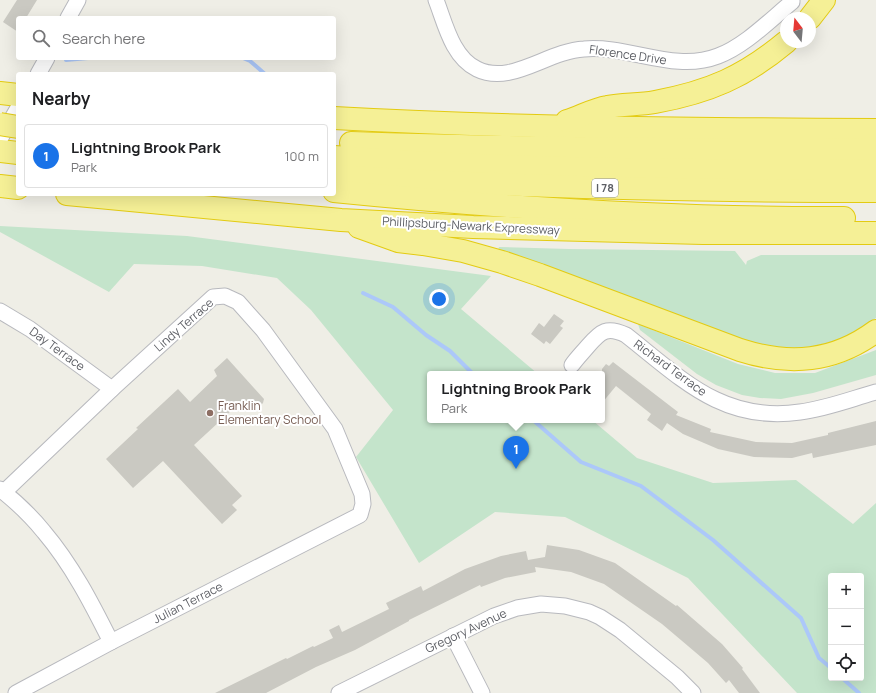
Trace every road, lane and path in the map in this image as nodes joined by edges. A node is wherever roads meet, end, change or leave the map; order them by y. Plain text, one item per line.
1 (78, 0) edge
2 (436, 0) edge
3 (792, 0) edge
4 (824, 0) edge
5 (815, 12) edge
6 (69, 16) edge
7 (780, 46) edge
8 (46, 60) edge
9 (39, 72) edge
10 (0, 93) edge
11 (16, 95) edge
12 (16, 111) edge
13 (336, 118) edge
14 (0, 124) edge
15 (554, 126) junction
16 (16, 127) edge
17 (876, 130) edge
18 (0, 139) edge
19 (336, 143) edge
20 (876, 149) edge
21 (0, 151) edge
22 (16, 153) edge
23 (336, 157) edge
24 (876, 170) edge
25 (336, 176) edge
26 (0, 186) edge
27 (16, 188) edge
28 (336, 191) edge
29 (876, 191) edge
30 (89, 196) edge
31 (876, 218) edge
32 (341, 220) junction
33 (876, 233) edge
34 (0, 311) edge
35 (876, 331) edge
36 (572, 365) dead end
37 (112, 389) junction
38 (876, 392) edge
39 (2, 491) edge
40 (360, 515) joint
41 (453, 636) junction
42 (112, 642) junction
43 (16, 693) edge
44 (339, 693) edge
45 (482, 693) edge
46 (693, 693) edge

1 - 6 street
2 - 3 street, Florence Drive
4 - 5 highway
7 - 15 highway
8 - 9 street
10 - 11 highway
12 - 18 street
13 - 15 highway
14 - 16 highway, bridge
15 - 17 highway
19 - 20 highway
21 - 22 highway
23 - 24 highway, I 78
25 - 29 highway, I 78
26 - 27 highway
28 - 31 highway
30 - 32 highway, Phillipsburg-Newark Expressway
32 - 33 highway, Phillipsburg-Newark Expressway
32 - 35 highway
34 - 37 street, Day Terrace
36 - 38 street, Richard Terrace
37 - 39 street, Lindy Terrace
37 - 40 street, Lindy Terrace
39 - 42 street
40 - 42 street, Julian Terrace
41 - 44 street, Gregory Avenue
41 - 45 street
41 - 46 street, Gregory Avenue
42 - 43 street, Julian Terrace

